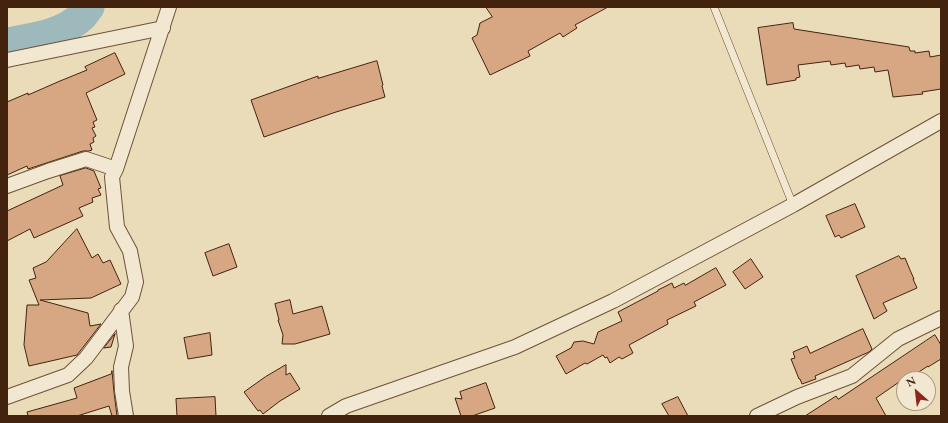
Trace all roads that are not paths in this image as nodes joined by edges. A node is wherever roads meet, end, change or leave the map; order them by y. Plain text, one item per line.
1 (169, 7) edge
2 (714, 7) edge
3 (163, 28) junction
4 (7, 60) edge
5 (941, 121) edge
6 (116, 169) junction
7 (7, 186) edge
8 (792, 205) junction
9 (121, 310) junction
10 (941, 318) edge
11 (7, 397) edge
12 (126, 416) edge
13 (329, 416) edge
14 (757, 416) edge

1 - 3 street
2 - 8 lane
3 - 4 street
3 - 6 street
5 - 8 street
6 - 7 street
6 - 9 street
8 - 13 street
9 - 11 street
9 - 12 street
10 - 14 street

